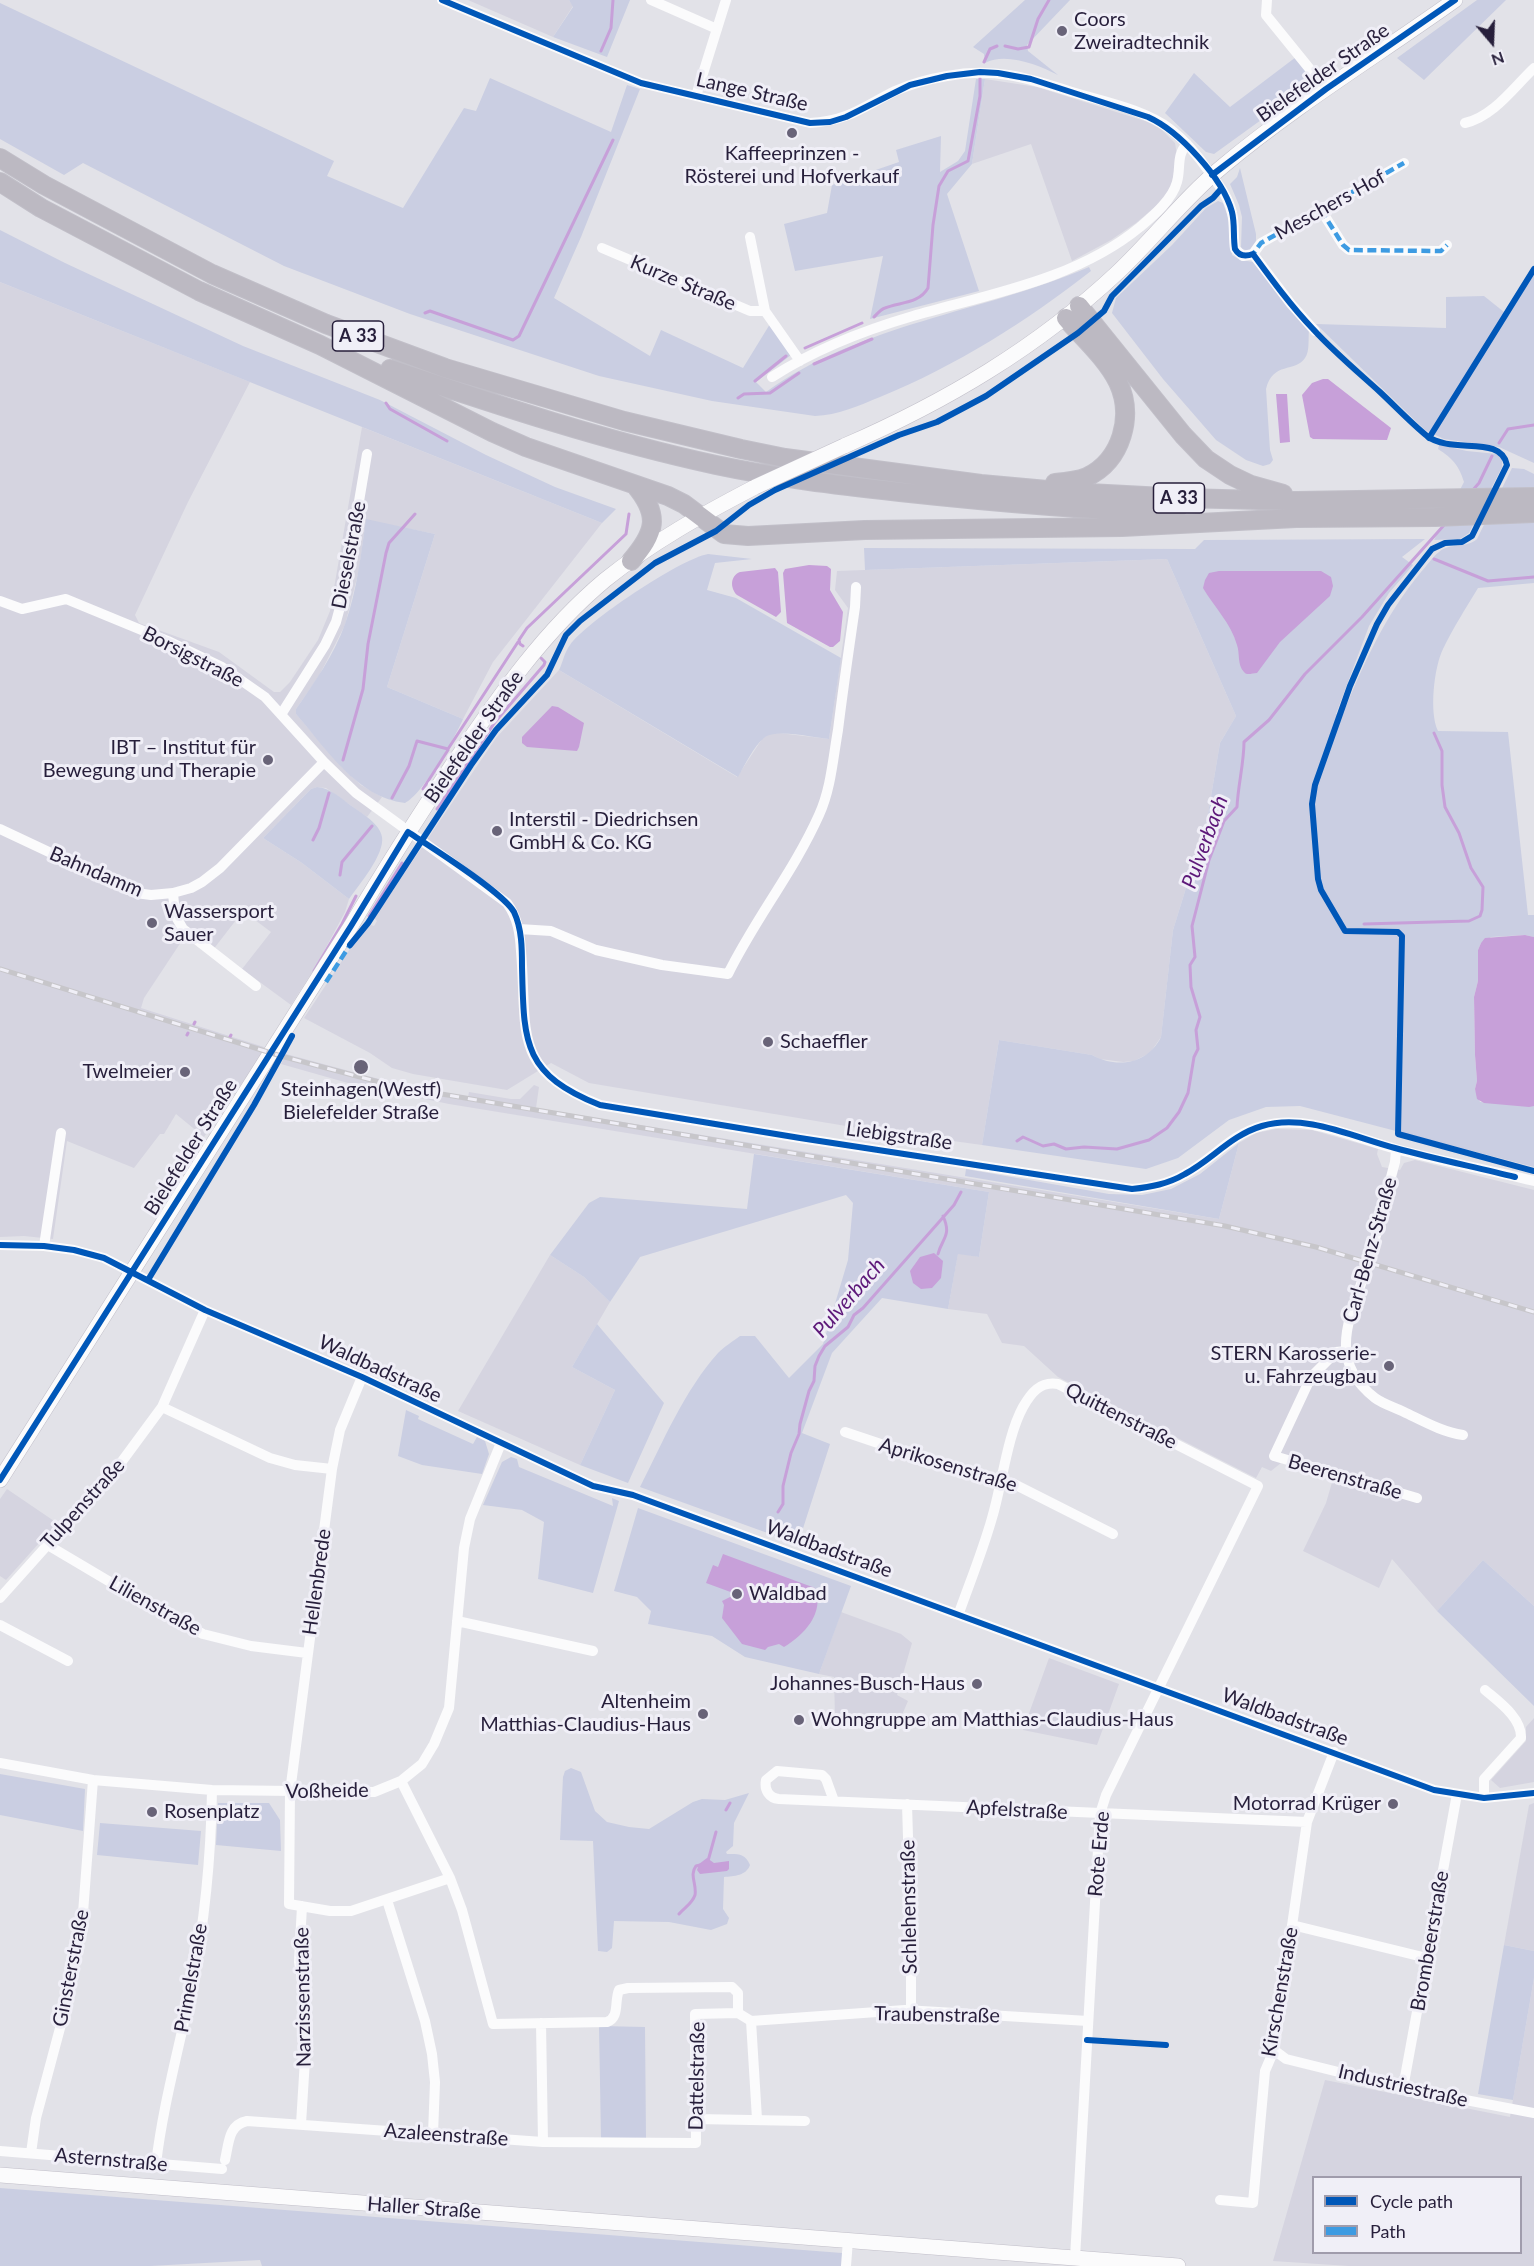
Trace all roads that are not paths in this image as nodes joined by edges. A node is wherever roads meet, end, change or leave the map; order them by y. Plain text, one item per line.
1 (442, 0) edge
2 (651, 0) edge
3 (726, 0) edge
4 (1267, 0) edge
5 (1455, 0) edge
6 (717, 29) junction
7 (1534, 68) edge
8 (1326, 89) junction
9 (696, 96) junction
10 (1465, 123) dead end
11 (1187, 144) junction
12 (0, 158) edge
13 (1404, 163) dead end
14 (1212, 175) junction
15 (0, 182) edge
16 (1321, 210) junction
17 (750, 237) dead end
18 (1447, 245) dead end
19 (602, 248) dead end
20 (1253, 254) junction
21 (765, 311) junction
22 (1072, 312) junction
23 (1315, 331) dead end
24 (320, 345) junction
25 (800, 361) junction
26 (772, 377) dead end
27 (367, 454) dead end
28 (635, 485) junction
29 (1017, 488) junction
30 (1534, 497) edge
31 (1341, 501) junction
32 (1534, 513) edge
33 (700, 516) junction
34 (1296, 518) junction
35 (631, 561) junction
36 (856, 587) dead end
37 (0, 601) edge
38 (282, 713) junction
39 (324, 762) junction
40 (0, 829) edge
41 (408, 832) junction
42 (172, 893) junction
43 (519, 929) junction
44 (256, 986) dead end
45 (61, 1133) dead end
46 (1396, 1149) junction
47 (1534, 1181) edge
48 (0, 1245) edge
49 (44, 1246) junction
50 (132, 1272) junction
51 (205, 1310) junction
52 (1346, 1351) junction
53 (362, 1377) junction
54 (162, 1407) junction
55 (845, 1432) dead end
56 (1463, 1435) dead end
57 (501, 1443) junction
58 (1274, 1456) joint
59 (332, 1470) junction
60 (0, 1480) edge
61 (1001, 1481) junction
62 (1258, 1486) joint
63 (1417, 1498) dead end
64 (1113, 1534) dead end
65 (46, 1544) junction
66 (0, 1598) edge
67 (959, 1614) junction
68 (457, 1621) junction
69 (0, 1625) edge
70 (593, 1652) dead end
71 (307, 1653) junction
72 (68, 1661) dead end
73 (1159, 1690) junction
74 (1485, 1690) dead end
75 (1334, 1752) junction
76 (0, 1762) edge
77 (93, 1780) junction
78 (401, 1781) junction
79 (212, 1790) junction
80 (290, 1792) junction
81 (1534, 1793) edge
82 (1457, 1794) junction
83 (1484, 1798) junction
84 (834, 1801) junction
85 (907, 1804) junction
86 (1100, 1814) junction
87 (1307, 1822) junction
88 (450, 1878) junction
89 (387, 1900) junction
90 (302, 1906) junction
91 (1292, 1925) junction
92 (1427, 1958) junction
93 (911, 2010) junction
94 (738, 2013) junction
95 (751, 2021) junction
96 (1088, 2021) junction
97 (541, 2023) junction
98 (1274, 2050) junction
99 (1403, 2088) junction
100 (1534, 2113) edge
101 (757, 2119) junction
102 (696, 2120) junction
103 (805, 2121) dead end
104 (301, 2124) junction
105 (433, 2134) junction
106 (543, 2142) junction
107 (696, 2143) joint
108 (0, 2151) edge
109 (31, 2153) junction
110 (156, 2164) junction
111 (224, 2164) joint
112 (0, 2175) edge
113 (1220, 2200) dead end
114 (848, 2240) junction
115 (1075, 2258) junction
116 (846, 2266) edge
117 (1178, 2266) edge

1 - 9 street, Lange Straße
2 - 6 street
3 - 6 street
4 - 8 street
5 - 8 main road, Bielefelder Straße
6 - 9 street
7 - 10 street
8 - 14 main road, Bielefelder Straße
9 - 11 street, Lange Straße
11 - 14 street, Lange Straße
11 - 25 street
12 - 29 highway, A 33
13 - 16 street, Meschers Hof
14 - 20 street
14 - 22 main road, Bielefelder Straße
15 - 24 highway, A 33
16 - 18 street
16 - 20 street, Meschers Hof
17 - 21 street
19 - 21 street, Kurze Straße
20 - 23 street
21 - 25 street
22 - 29 highway
22 - 31 highway
22 - 33 main road, Bielefelder Straße, bridge
24 - 28 highway
24 - 34 highway, A 33
25 - 26 street
27 - 38 street, Dieselstraße
28 - 33 highway
28 - 35 highway
29 - 31 highway, A 33
30 - 31 highway, A 33
32 - 34 highway, A 33
33 - 34 highway
33 - 35 main road, Bielefelder Straße
35 - 41 main road, Bielefelder Straße
36 - 43 street
37 - 38 street, Borsigstraße
38 - 39 street, Borsigstraße
39 - 41 street, Borsigstraße
39 - 42 street
40 - 42 street, Bahndamm
41 - 43 street, Liebigstraße
41 - 50 main road, Bielefelder Straße
42 - 44 street, Bahndamm
43 - 46 street, Liebigstraße
45 - 49 street
46 - 47 street, Liebigstraße
46 - 52 street, Carl-Benz-Straße
48 - 49 street, Waldbadstraße
49 - 50 street, Waldbadstraße
50 - 51 street, Waldbadstraße
50 - 60 main road, Bielefelder Straße
51 - 53 street, Waldbadstraße
51 - 54 street, Tulpenstraße
52 - 56 street, Carl-Benz-Straße
52 - 58 street, Carl-Benz-Straße
53 - 57 street, Waldbadstraße
53 - 59 street, Hellenbrede
54 - 59 street
54 - 65 street, Tulpenstraße
55 - 61 street, Aprikosenstraße
57 - 67 street, Waldbadstraße
57 - 68 street, Voßheide
58 - 63 street, Beerenstraße
59 - 71 street, Hellenbrede
61 - 62 street, Quittenstraße
61 - 64 street, Aprikosenstraße
61 - 67 street, Quittenstraße
62 - 73 street, Rote Erde
65 - 66 street, Tulpenstraße
65 - 71 street, Lilienstraße
67 - 73 street, Waldbadstraße
68 - 70 street
68 - 78 street, Voßheide
69 - 72 street
71 - 80 street, Hellenbrede
73 - 75 street, Waldbadstraße
73 - 86 street, Rote Erde
74 - 83 street
75 - 82 street, Waldbadstraße
75 - 87 street, Kirschenstraße
76 - 77 street, Voßheide
77 - 79 street, Voßheide
77 - 109 street, Ginsterstraße
78 - 80 street, Voßheide
78 - 88 street
79 - 80 street, Voßheide
79 - 110 street, Primelstraße
80 - 90 street, Hellenbrede
81 - 83 street, Waldbadstraße
82 - 83 street, Waldbadstraße
82 - 92 street, Brombeerstraße
84 - 84 street, Apfelstraße
84 - 85 street, Apfelstraße
85 - 86 street, Apfelstraße
85 - 93 street, Schlehenstraße
86 - 87 street, Apfelstraße
86 - 96 street, Rote Erde
87 - 91 street, Kirschenstraße
88 - 89 street
88 - 97 street
89 - 90 street
89 - 105 street
90 - 104 street, Narzissenstraße
91 - 92 street
91 - 98 street, Kirschenstraße
92 - 99 street, Brombeerstraße
93 - 95 street, Traubenstraße
93 - 96 street, Traubenstraße
94 - 95 street
94 - 97 street
94 - 102 street, Dattelstraße
95 - 101 street
96 - 115 street, Rote Erde
97 - 106 street
98 - 99 street, Industriestraße
98 - 113 street, Kirschenstraße
99 - 100 street, Industriestraße
101 - 102 street
101 - 103 street
102 - 107 street, Dattelstraße
104 - 105 street, Azaleenstraße
104 - 111 street, Azaleenstraße
105 - 106 street, Azaleenstraße
106 - 107 street, Azaleenstraße
108 - 109 street, Asternstraße
109 - 110 street, Asternstraße
110 - 111 street, Asternstraße
112 - 114 main road, Haller Straße
114 - 115 main road, Haller Straße
114 - 116 street
115 - 117 main road, Haller Straße

